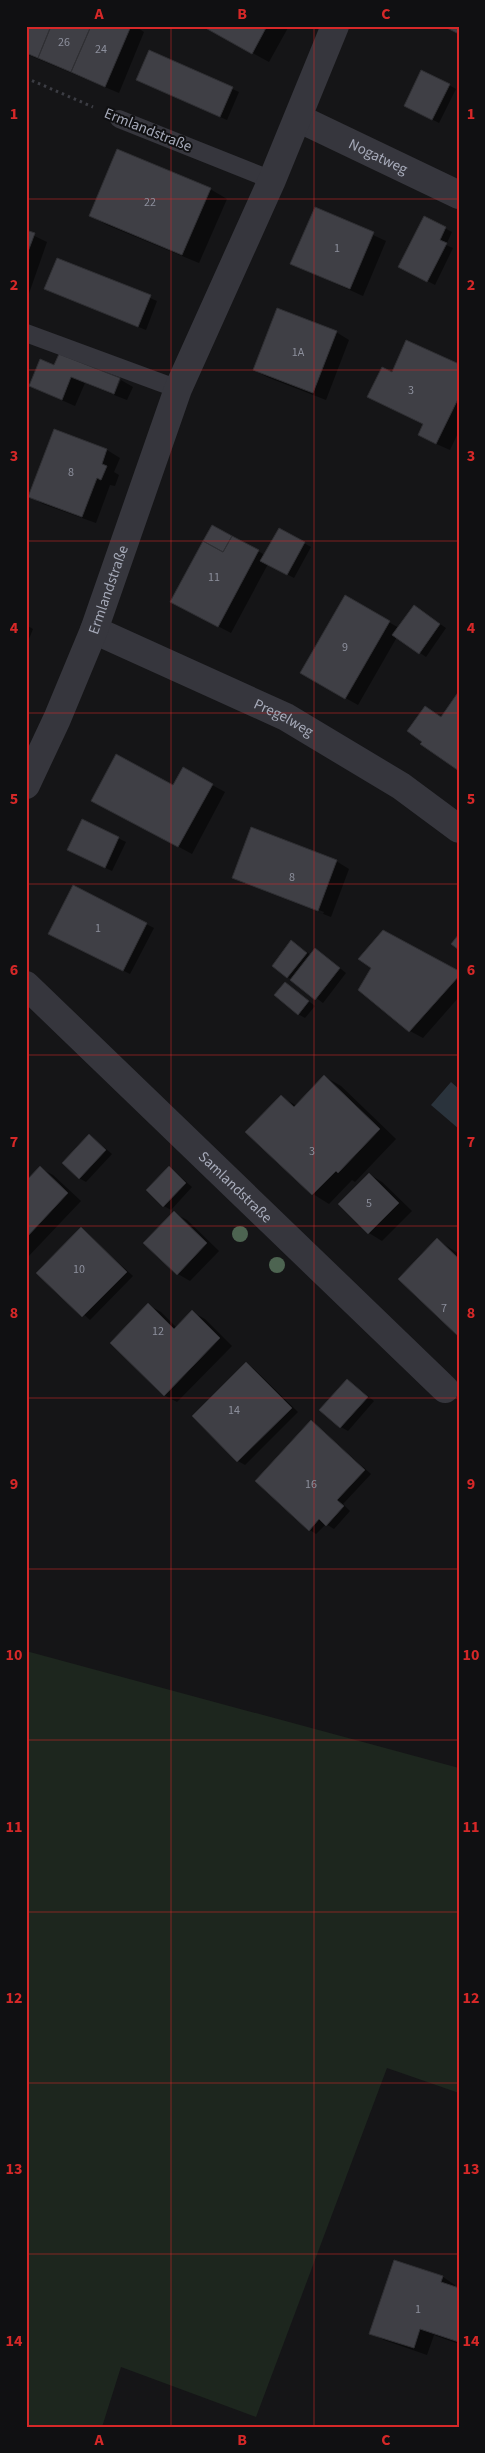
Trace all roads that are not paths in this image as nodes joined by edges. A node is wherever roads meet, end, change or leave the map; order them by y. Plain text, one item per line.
1 (336, 26) edge
2 (298, 118) junction
3 (119, 119) road end
4 (272, 180) junction
5 (459, 195) edge
6 (26, 333) edge
7 (178, 389) junction
8 (94, 630) junction
9 (26, 785) edge
10 (459, 829) edge
11 (26, 985) edge
12 (445, 1389) dead end

1 - 2 street, Ermlandstraße
2 - 4 street, Ermlandstraße
2 - 5 street, Nogatweg
3 - 4 lane, Ermlandstraße
4 - 7 street, Ermlandstraße
6 - 7 lane
7 - 8 street, Ermlandstraße
8 - 9 street, Ermlandstraße
8 - 10 street, Pregelweg
11 - 12 street, Samlandstraße

